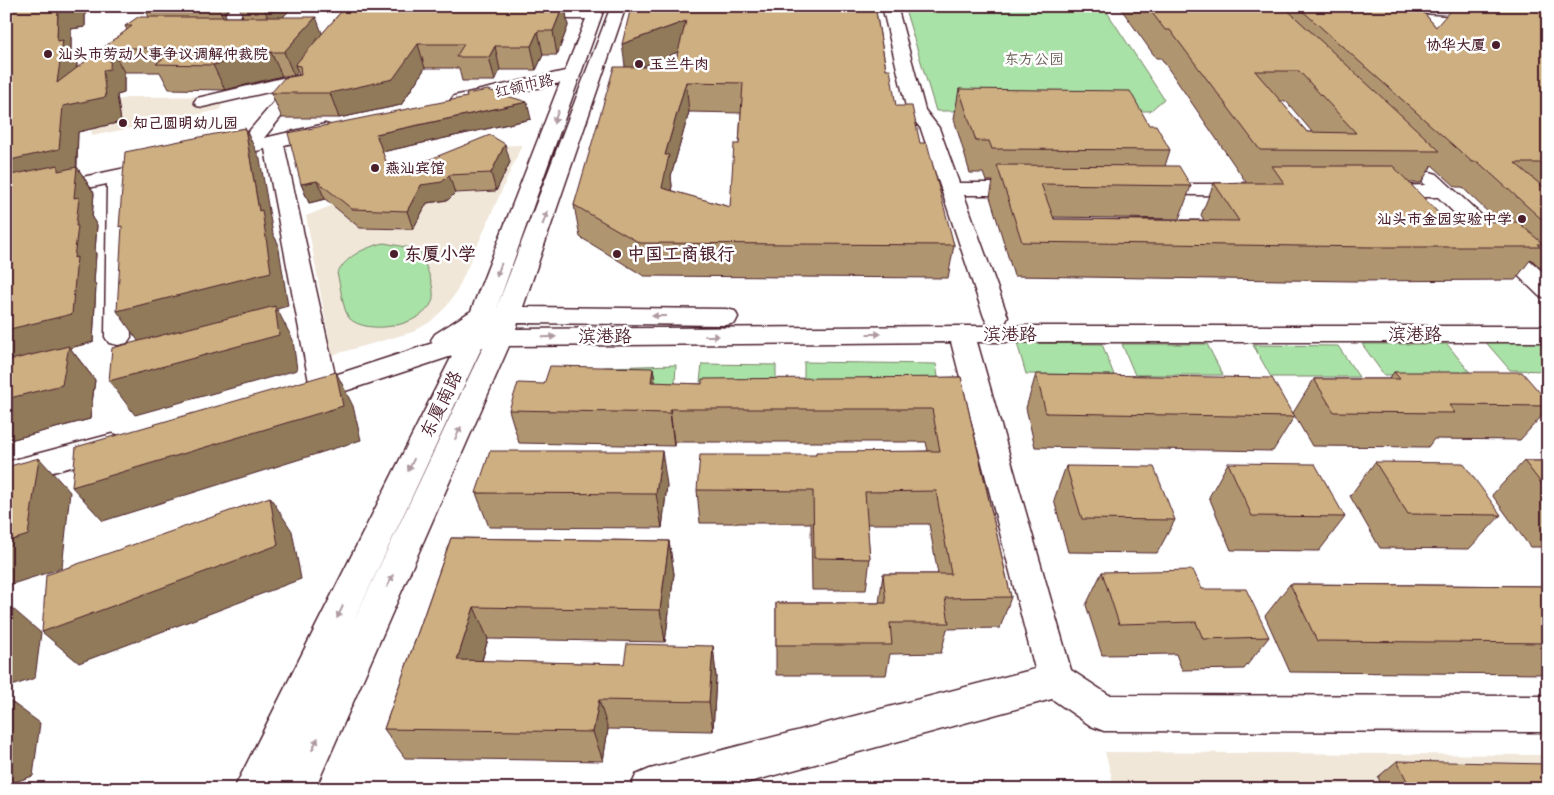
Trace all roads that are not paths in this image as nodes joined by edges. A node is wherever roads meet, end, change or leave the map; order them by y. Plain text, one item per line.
1 (242, 6) edge
2 (889, 6) edge
3 (1393, 6) edge
4 (1457, 6) edge
5 (1542, 8) edge
6 (604, 9) edge
7 (1548, 12) edge
8 (518, 14) edge
9 (210, 18) edge
10 (230, 18) junction
11 (216, 35) edge
12 (234, 35) junction
13 (264, 35) edge
14 (312, 69) edge
15 (572, 75) junction
16 (300, 83) junction
17 (203, 102) dead end
18 (444, 103) edge
19 (339, 127) edge
20 (273, 141) junction
21 (245, 148) junction
22 (1415, 164) edge
23 (116, 176) junction
24 (951, 188) junction
25 (1050, 189) edge
26 (1138, 190) edge
27 (1266, 190) edge
28 (1364, 191) edge
29 (1443, 191) junction
30 (6, 199) edge
31 (1548, 291) edge
32 (996, 317) junction
33 (1548, 318) edge
34 (491, 327) junction
35 (962, 334) junction
36 (1548, 334) edge
37 (118, 337) edge
38 (324, 388) junction
39 (276, 401) edge
40 (141, 437) edge
41 (6, 474) edge
42 (1056, 681) junction
43 (1548, 714) edge
44 (254, 789) edge
45 (295, 789) edge
46 (650, 789) edge

1 - 10 street
2 - 24 street
3 - 4 street
5 - 7 street
6 - 8 street
6 - 15 street, 东厦南路
34 -> 6 street, 东厦南路
9 - 10 street
10 - 12 street
11 - 12 street
12 - 13 street
14 - 16 street
15 - 18 street, 红领巾路
15 -> 34 street, 东厦南路
16 - 17 street
16 - 21 street
19 - 20 street
20 - 21 street
20 - 38 street
21 - 23 street
22 - 29 street
23 - 30 street
23 - 37 street
24 - 25 street
24 - 32 street
26 - 27 street
28 - 29 street
29 - 31 street
32 - 33 street, 滨港路
32 -> 34 street, 滨港路
34 -> 35 street, 滨港路
34 - 38 street
34 -> 44 street, 东厦南路
45 -> 34 street, 东厦南路
35 - 36 street, 滨港路
35 - 42 street
38 - 39 street
40 - 41 street
42 - 43 street
42 - 46 street

